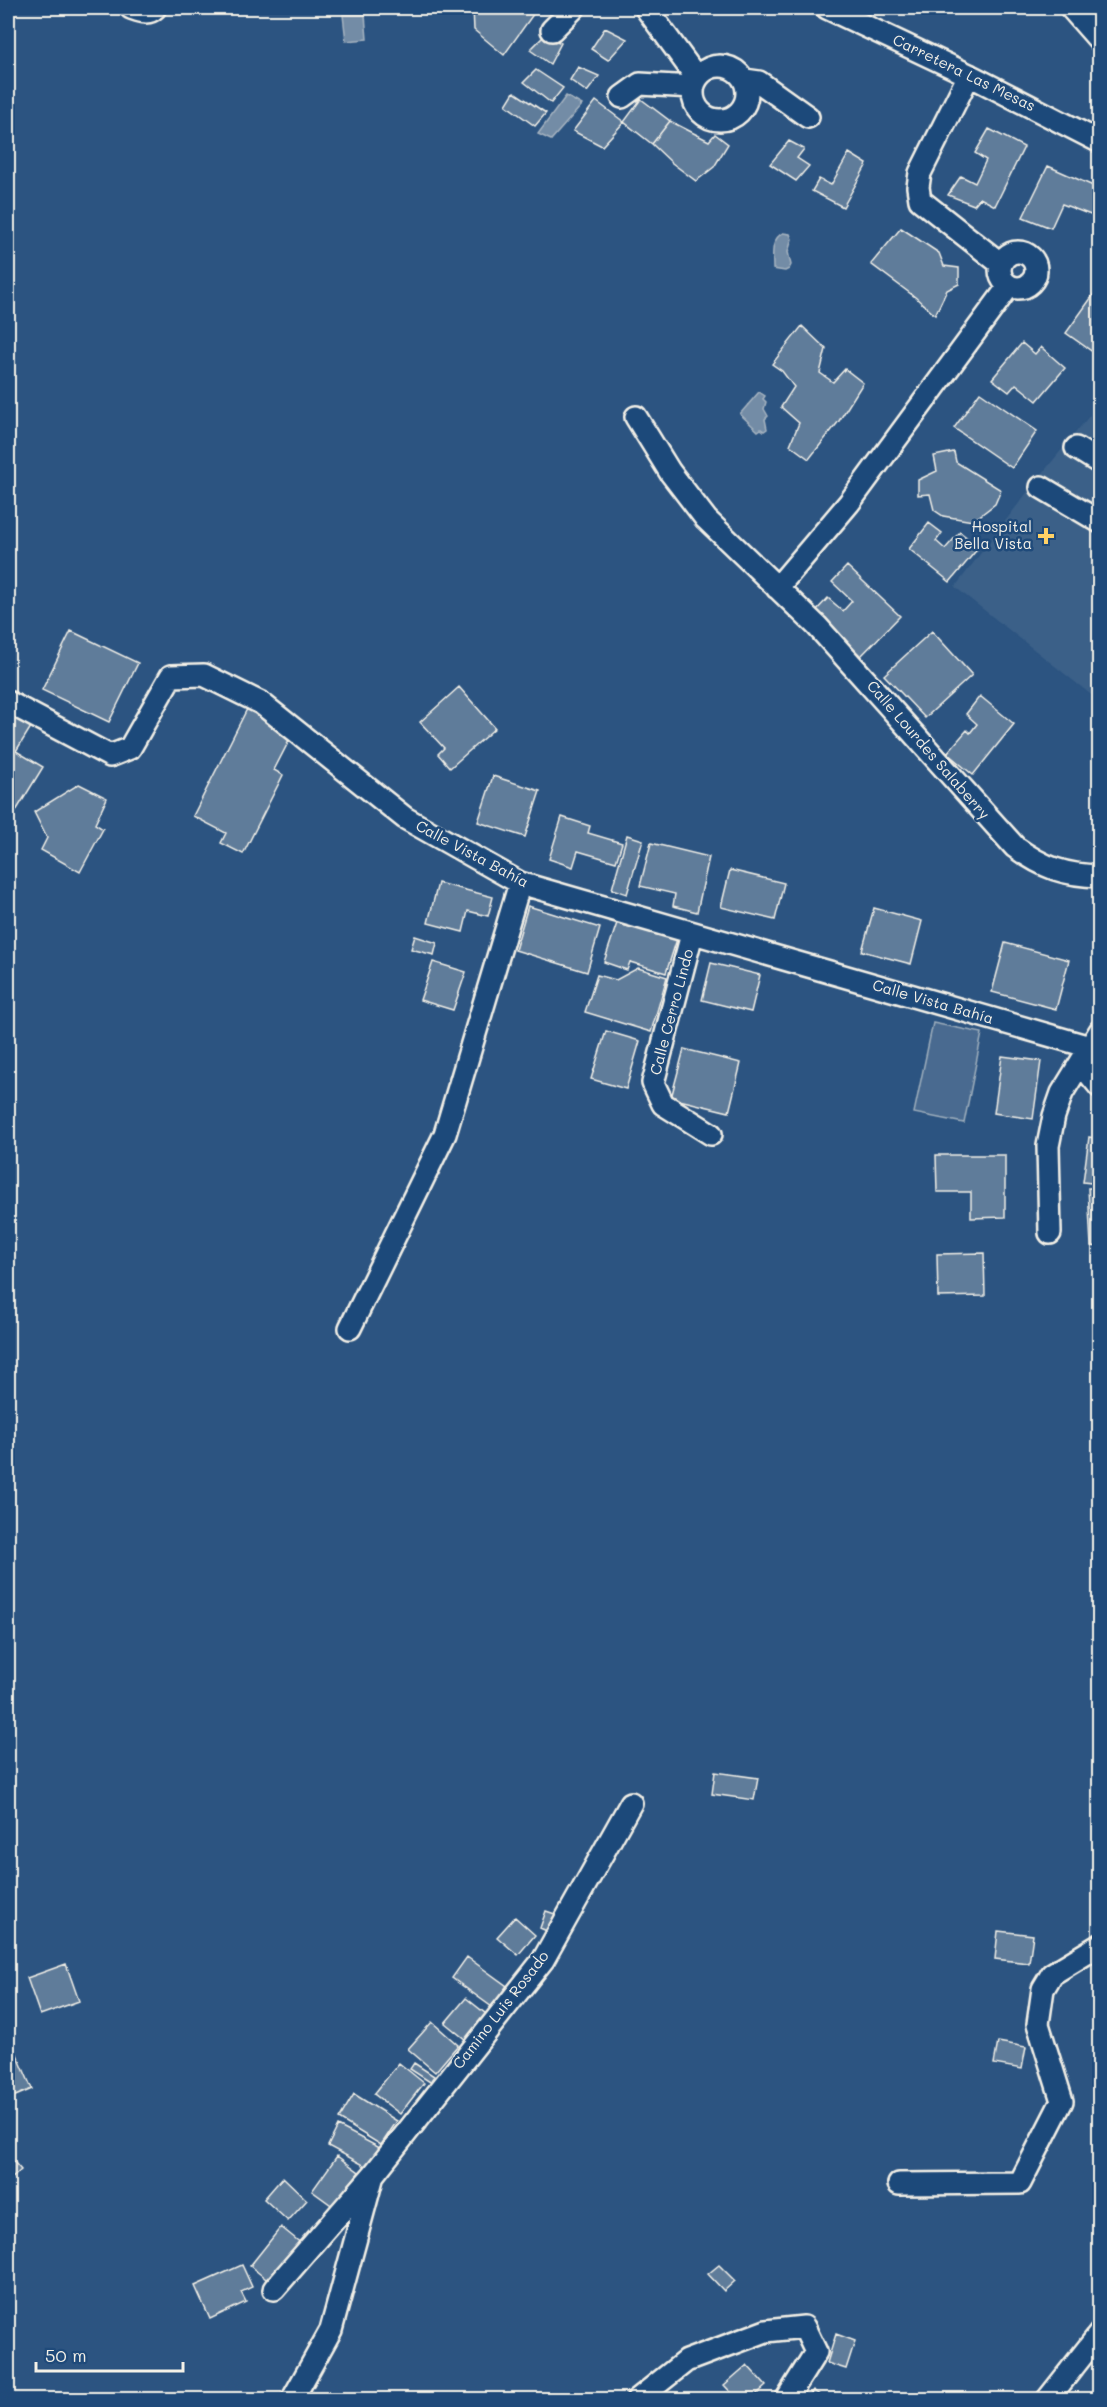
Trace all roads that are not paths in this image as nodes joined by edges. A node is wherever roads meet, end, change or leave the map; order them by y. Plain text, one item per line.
1 (131, 8) edge
2 (155, 8) edge
3 (574, 8) edge
4 (646, 8) edge
5 (827, 8) edge
6 (1071, 8) edge
7 (552, 30) dead end
8 (1100, 41) edge
9 (969, 75) junction
10 (745, 80) junction
11 (695, 82) junction
12 (622, 97) dead end
13 (808, 117) dead end
14 (1100, 142) edge
15 (1001, 264) junction
16 (1009, 286) junction
17 (636, 417) dead end
18 (1076, 448) dead end
19 (1100, 463) edge
20 (1041, 487) dead end
21 (1100, 522) edge
22 (777, 588) junction
23 (8, 702) edge
24 (1100, 876) edge
25 (520, 883) junction
26 (692, 934) junction
27 (1090, 1047) edge
28 (1100, 1087) edge
29 (711, 1134) dead end
30 (1050, 1233) dead end
31 (350, 1328) dead end
32 (631, 1803) dead end
33 (1100, 1945) edge
34 (373, 2175) junction
35 (899, 2184) dead end
36 (274, 2289) dead end
37 (1100, 2333) edge
38 (292, 2400) edge
39 (637, 2400) edge
40 (786, 2400) edge
41 (1047, 2400) edge

1 - 2 street
3 - 7 street
4 - 11 street
5 - 9 street, Carretera Las Mesas
6 - 8 street
9 - 14 street, Carretera Las Mesas
9 - 15 street
10 - 11 street
10 - 11 street
10 - 13 street
11 - 12 street
15 - 16 street
15 - 16 street
16 - 22 street
17 - 22 street, Calle Lourdes Salaberry
18 - 19 street
20 - 21 street
22 - 24 street, Calle Lourdes Salaberry
23 - 25 street, Calle Vista Bahía
25 - 26 street, Calle Vista Bahía
25 - 31 street
26 - 27 street, Calle Vista Bahía
26 - 29 street, Calle Cerro Lindo
27 - 28 street
27 - 30 street
32 - 34 street, Camino Luis Rosado
33 - 35 street
34 - 36 street, Camino Luis Rosado
34 - 38 street, Camino Luis Rosado
37 - 41 street
39 - 40 street

